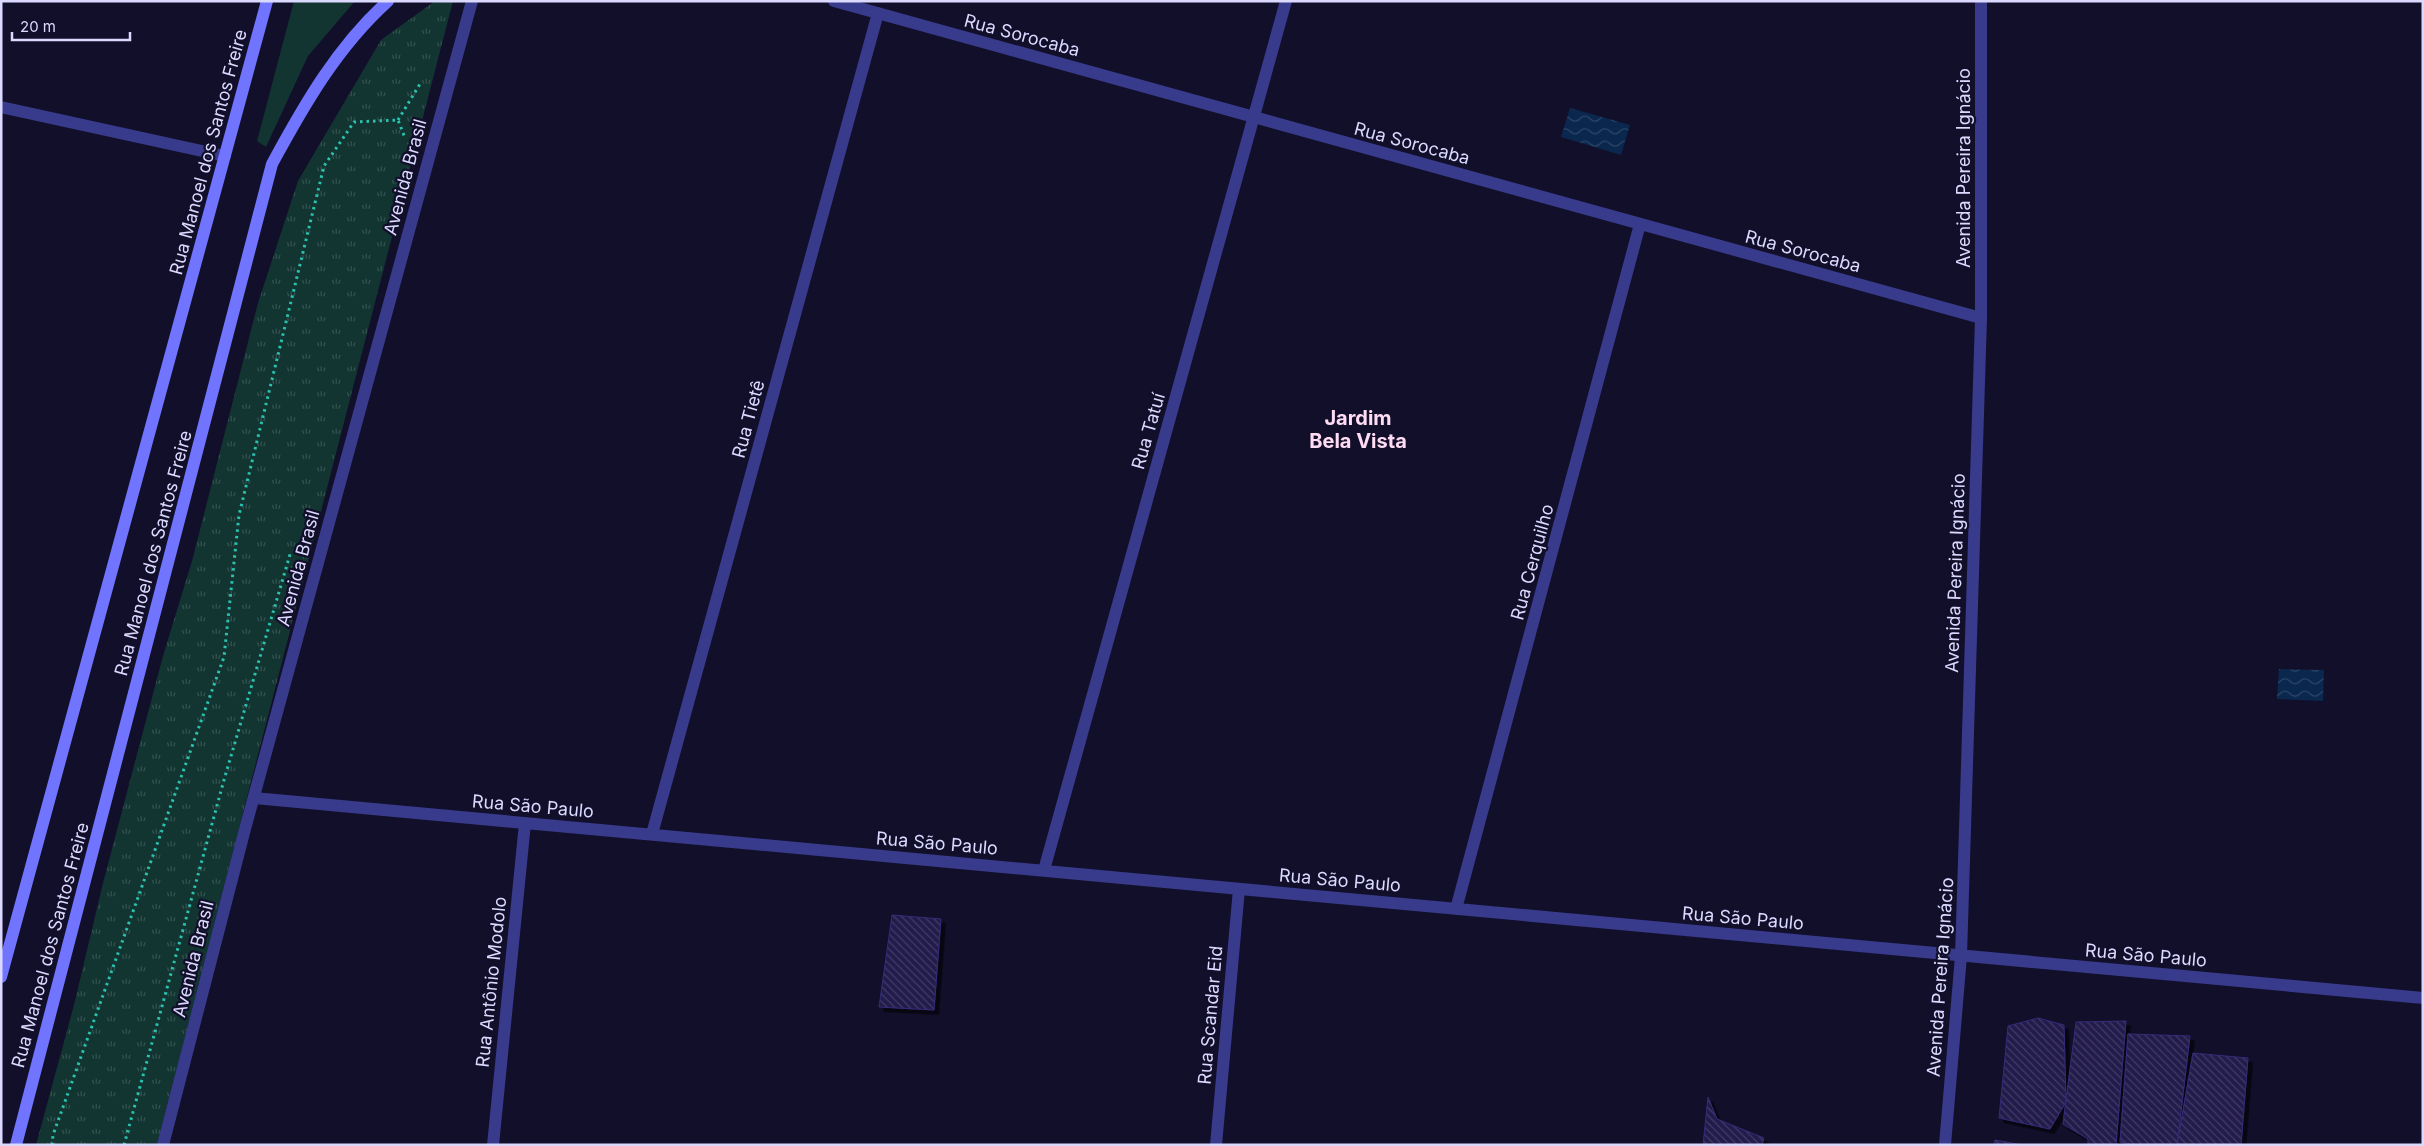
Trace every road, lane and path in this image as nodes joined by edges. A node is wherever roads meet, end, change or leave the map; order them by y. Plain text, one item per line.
1 (268, 1) edge
2 (388, 1) edge
3 (472, 1) edge
4 (834, 1) edge
5 (1286, 1) edge
6 (1980, 1) edge
7 (878, 13) junction
8 (1, 107) edge
9 (1254, 117) junction
10 (408, 145) dead end
11 (225, 156) junction
12 (1640, 224) junction
13 (1981, 318) junction
14 (293, 542) dead end
15 (254, 798) junction
16 (525, 823) junction
17 (652, 834) junction
18 (1044, 870) junction
19 (1239, 888) junction
20 (1456, 909) junction
21 (1961, 956) junction
22 (1, 977) edge
23 (2423, 998) edge
24 (16, 1145) edge
25 (52, 1145) edge
26 (124, 1145) edge
27 (164, 1145) edge
28 (493, 1145) edge
29 (1216, 1145) edge
30 (1945, 1145) edge

1 - 11 main road, Rua Manoel dos Santos Freire
2 - 24 main road, Rua Manoel dos Santos Freire
3 - 15 street, Avenida Brasil
4 - 7 street, Rua Sorocaba
5 - 9 street, Rua Tatuí
6 - 13 street, Avenida Pereira Ignácio
7 - 9 street, Rua Sorocaba
7 - 17 street, Rua Tietê
8 - 11 street
9 - 12 street, Rua Sorocaba
9 - 18 street, Rua Tatuí
10 - 25 path
11 - 22 main road, Rua Manoel dos Santos Freire
12 - 13 street, Rua Sorocaba
12 - 20 street, Rua Cerquilho
13 - 21 street, Avenida Pereira Ignácio
14 - 26 path
15 - 16 street, Rua São Paulo
15 - 27 street, Avenida Brasil
16 - 17 street, Rua São Paulo
16 - 28 street, Rua Antônio Modolo
17 - 18 street, Rua São Paulo
18 - 19 street, Rua São Paulo
19 - 20 street, Rua São Paulo
19 - 29 street, Rua Scandar Eid
20 - 21 street, Rua São Paulo
21 - 23 street, Rua São Paulo
21 - 30 street, Avenida Pereira Ignácio

